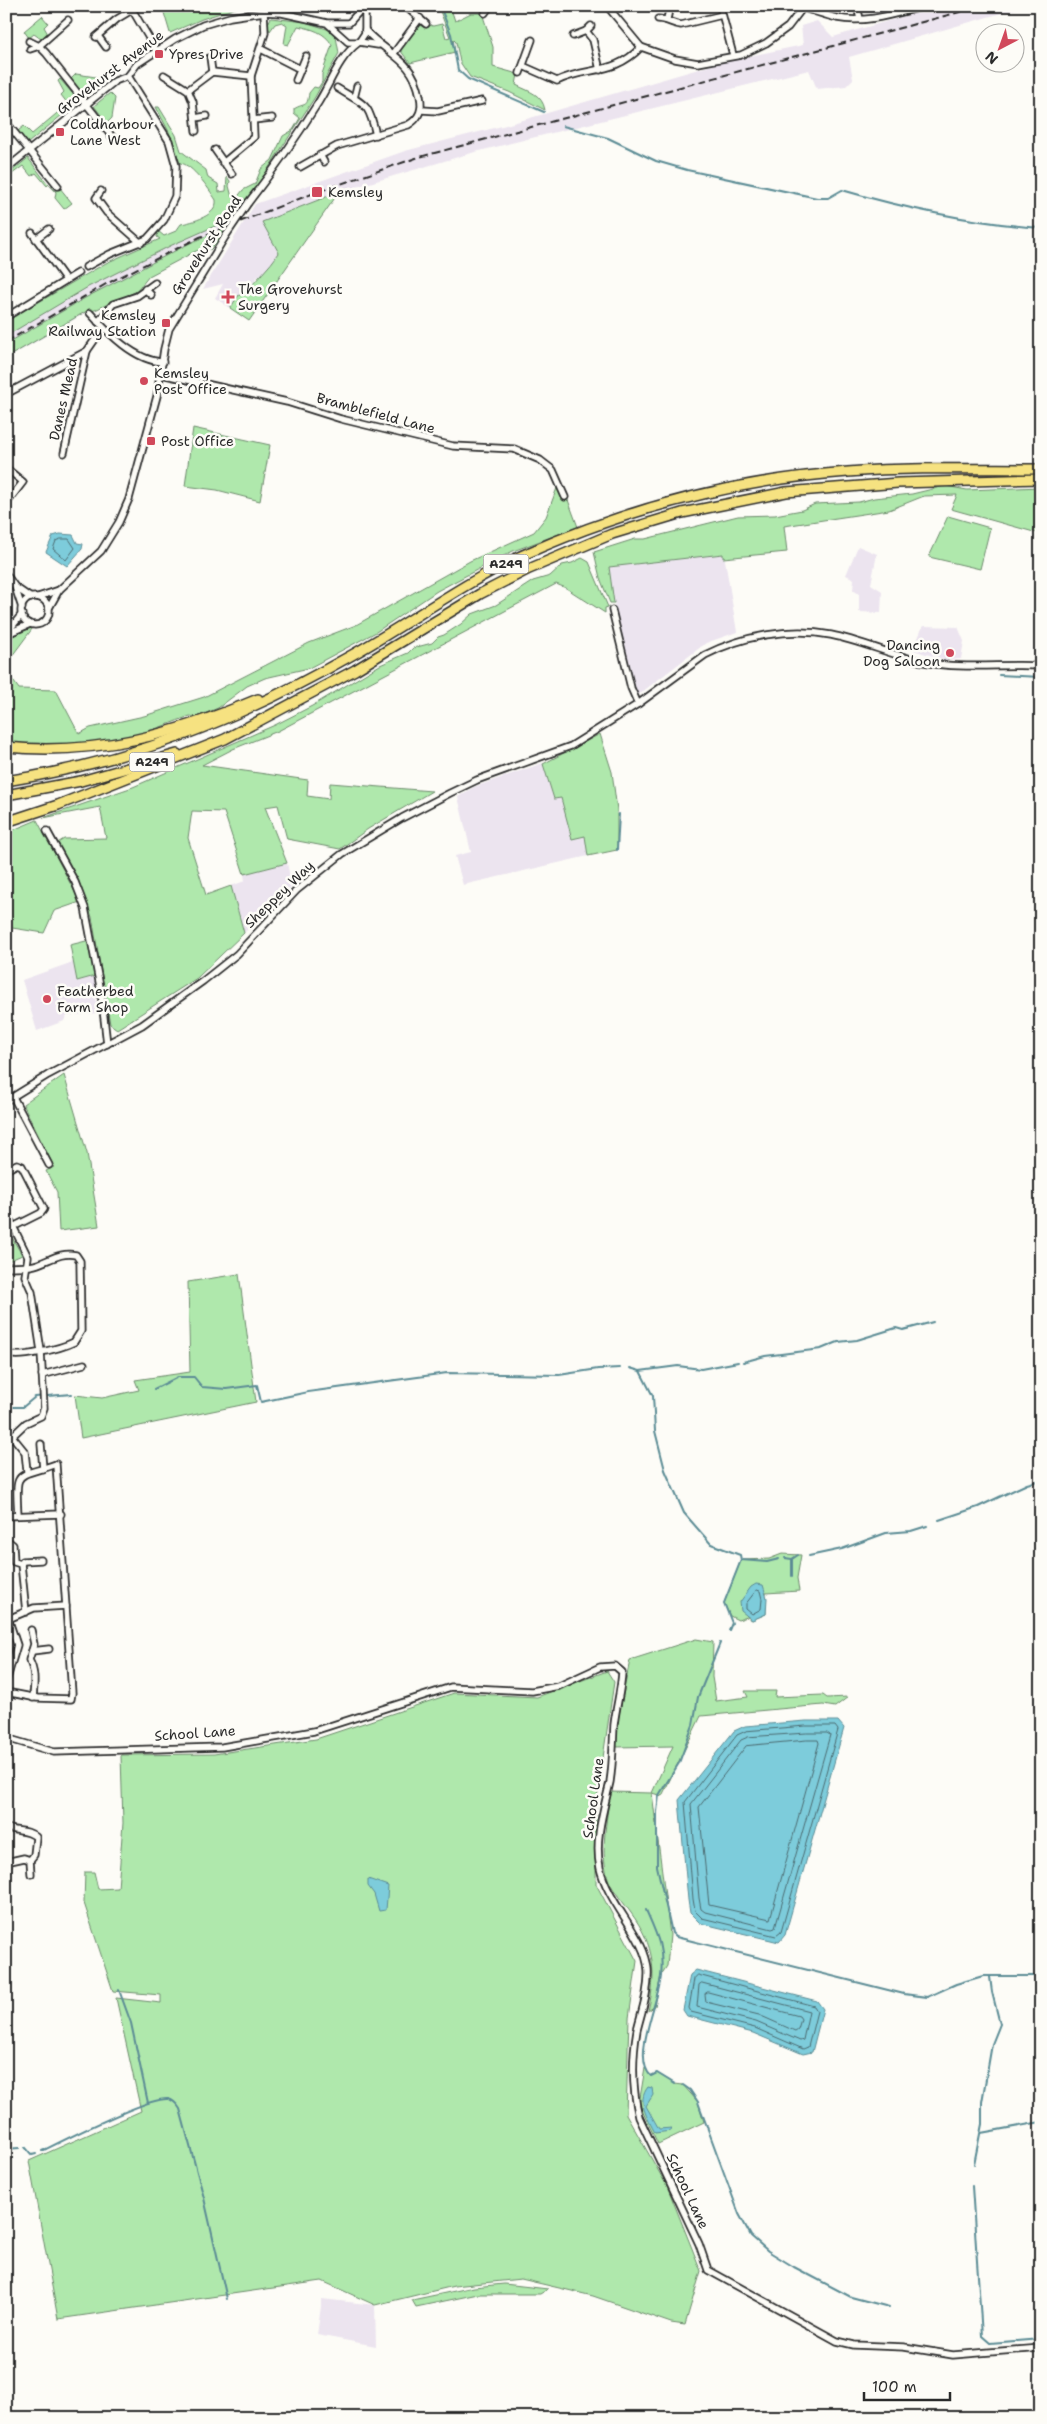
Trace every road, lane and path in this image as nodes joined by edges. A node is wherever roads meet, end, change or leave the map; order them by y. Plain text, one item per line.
1 (364, 6) edge
2 (405, 6) edge
3 (490, 6) edge
4 (607, 6) edge
5 (670, 6) edge
6 (720, 6) edge
7 (857, 6) edge
8 (926, 6) edge
9 (803, 7) edge
10 (131, 8) edge
11 (264, 12) junction
12 (486, 13) dead end
13 (722, 16) junction
14 (420, 18) junction
15 (658, 19) dead end
16 (667, 19) junction
17 (860, 19) junction
18 (68, 20) dead end
19 (350, 22) junction
20 (327, 23) junction
21 (426, 24) dead end
22 (591, 26) dead end
23 (364, 29) junction
24 (586, 31) junction
25 (573, 36) dead end
26 (345, 38) junction
27 (532, 40) dead end
28 (29, 41) dead end
29 (358, 42) junction
30 (39, 46) junction
31 (106, 47) dead end
32 (385, 47) junction
33 (641, 48) junction
34 (30, 49) dead end
35 (261, 49) junction
36 (156, 50) junction
37 (394, 52) junction
38 (733, 55) junction
39 (306, 56) dead end
40 (210, 57) dead end
41 (343, 58) junction
42 (522, 66) junction
43 (300, 69) junction
44 (600, 70) junction
45 (212, 72) junction
46 (520, 73) dead end
47 (164, 75) dead end
48 (128, 76) junction
49 (251, 76) junction
50 (296, 80) dead end
51 (358, 86) dead end
52 (337, 88) dead end
53 (188, 90) junction
54 (467, 94) dead end
55 (354, 98) junction
56 (482, 101) dead end
57 (470, 103) junction
58 (86, 104) junction
59 (422, 110) junction
60 (207, 116) dead end
61 (195, 118) junction
62 (272, 118) dead end
63 (253, 120) junction
64 (6, 122) edge
65 (196, 131) dead end
66 (376, 135) junction
67 (113, 138) dead end
68 (28, 150) junction
69 (215, 150) dead end
70 (320, 155) junction
71 (324, 162) dead end
72 (223, 163) junction
73 (300, 167) dead end
74 (6, 168) edge
75 (232, 174) dead end
76 (58, 186) dead end
77 (101, 191) dead end
78 (49, 229) dead end
79 (32, 234) dead end
80 (36, 239) junction
81 (141, 243) junction
82 (86, 267) dead end
83 (78, 273) dead end
84 (66, 280) junction
85 (155, 283) dead end
86 (145, 289) junction
87 (151, 294) dead end
88 (90, 313) dead end
89 (6, 317) edge
90 (98, 322) junction
91 (103, 328) junction
92 (87, 351) junction
93 (162, 362) junction
94 (161, 374) junction
95 (6, 394) edge
96 (64, 453) dead end
97 (6, 468) edge
98 (1041, 469) edge
99 (1041, 479) edge
100 (565, 497) dead end
101 (6, 504) edge
102 (6, 574) edge
103 (15, 587) junction
104 (59, 590) junction
105 (34, 598) junction
106 (49, 608) junction
107 (612, 610) dead end
108 (22, 611) junction
109 (30, 624) junction
110 (6, 634) edge
111 (1041, 666) edge
112 (282, 694) junction
113 (638, 704) junction
114 (290, 706) junction
115 (6, 747) edge
116 (6, 781) edge
117 (6, 795) edge
118 (6, 822) edge
119 (47, 831) dead end
120 (107, 1044) junction
121 (12, 1097) junction
122 (6, 1101) edge
123 (50, 1165) dead end
124 (6, 1170) edge
125 (6, 1212) edge
126 (15, 1226) junction
127 (6, 1267) edge
128 (26, 1267) junction
129 (41, 1351) junction
130 (6, 1353) edge
131 (84, 1364) dead end
132 (42, 1375) junction
133 (12, 1436) junction
134 (6, 1442) edge
135 (41, 1444) dead end
136 (44, 1469) junction
137 (27, 1471) junction
138 (60, 1514) junction
139 (18, 1515) junction
140 (6, 1516) edge
141 (8, 1541) dead end
142 (41, 1560) dead end
143 (21, 1564) junction
144 (66, 1606) junction
145 (6, 1612) edge
146 (26, 1612) junction
147 (7, 1619) edge
148 (31, 1630) dead end
149 (49, 1649) dead end
150 (32, 1651) junction
151 (6, 1682) edge
152 (6, 1692) edge
153 (32, 1698) junction
154 (6, 1738) edge
155 (6, 1826) edge
156 (30, 1860) junction
157 (6, 1862) edge
158 (31, 1874) dead end
159 (1041, 2348) edge

1 - 19 street
1 - 23 street
2 - 14 street
3 - 12 street
4 - 33 street
5 - 16 street
6 - 13 street
7 - 17 street
8 - 17 street
9 - 17 street
9 - 38 street
10 - 31 street
10 - 36 street
11 - 20 street, Grovehurst Avenue
11 - 35 street
11 - 36 street, Grovehurst Avenue
13 - 16 street
13 - 38 street
14 - 21 street
14 - 37 street
15 - 16 street
18 - 30 street
19 - 20 street, Grovehurst Avenue
19 - 23 street
19 - 26 street
20 - 26 street, Grovehurst Avenue
22 - 24 street
23 - 29 street
23 - 32 street
24 - 25 street
24 - 44 street
26 - 29 street
26 - 41 street, Grovehurst Road
27 - 42 street
28 - 30 street
29 - 32 street
29 - 41 street, Grovehurst Road
30 - 34 street
30 - 58 street
32 - 37 street
33 - 38 street
33 - 44 street
35 - 43 street
35 - 49 street
36 - 48 street, Grovehurst Avenue
37 - 59 street
39 - 43 street
40 - 45 street
41 - 93 street, Grovehurst Road, bridge
42 - 44 street
42 - 46 street
43 - 50 street
45 - 49 street
45 - 53 street
47 - 53 street
48 - 58 street, Grovehurst Avenue
48 - 81 street
49 - 63 street
51 - 55 street
52 - 55 street
53 - 61 street
54 - 57 street
55 - 66 street
56 - 57 street
57 - 59 street
58 - 67 street
58 - 68 street, Grovehurst Avenue
59 - 66 street
60 - 61 street
61 - 65 street
62 - 63 street
63 - 72 street
64 - 68 street
66 - 70 street
68 - 74 street, Grovehurst Avenue
68 - 76 street
69 - 72 street
70 - 71 street
70 - 73 street
72 - 75 street
77 - 81 street
78 - 80 street
79 - 80 street
80 - 84 street
81 - 82 street
83 - 84 street
84 - 89 street
85 - 86 street
86 - 87 street
86 - 90 street
88 - 90 street
90 - 91 street
91 - 92 street
91 - 93 street
92 - 95 street
92 - 96 street, Danes Mead
93 - 94 street, Grovehurst Road
94 - 100 street, Bramblefield Lane
94 - 104 street, Grovehurst Road
97 - 101 street
98 - 112 highway, A249
99 - 114 highway, A249
102 - 103 street
103 - 105 street
103 - 108 street
104 - 105 street, Grovehurst Road
104 - 106 street, Grovehurst Road
105 - 106 street
105 - 108 street
106 - 109 street
107 - 113 street
108 - 109 street
108 - 110 street
109 - 110 street
111 - 113 street
112 - 115 highway, A249
112 - 116 highway, A249
113 - 120 street, Sheppey Way
114 - 117 highway, A249
114 - 118 highway, A249
119 - 120 street
120 - 121 street, Sheppey Way
121 - 122 street, Sheppey Way
121 - 123 street
124 - 126 street
125 - 126 street
126 - 128 street
127 - 128 street
128 - 129 street
128 - 129 street
129 - 130 street
129 - 132 street
131 - 132 street
132 - 133 street
133 - 134 street
133 - 137 street
135 - 136 street
136 - 137 street
136 - 138 street
137 - 139 street
138 - 139 street
138 - 144 street
139 - 140 street
141 - 143 street
142 - 143 street
143 - 146 street
144 - 146 street
144 - 153 street
145 - 147 street
146 - 147 street
147 - 151 street
148 - 150 street
149 - 150 street
150 - 153 street
152 - 153 street
154 - 159 street, School Lane
155 - 156 street
156 - 157 street
156 - 158 street

